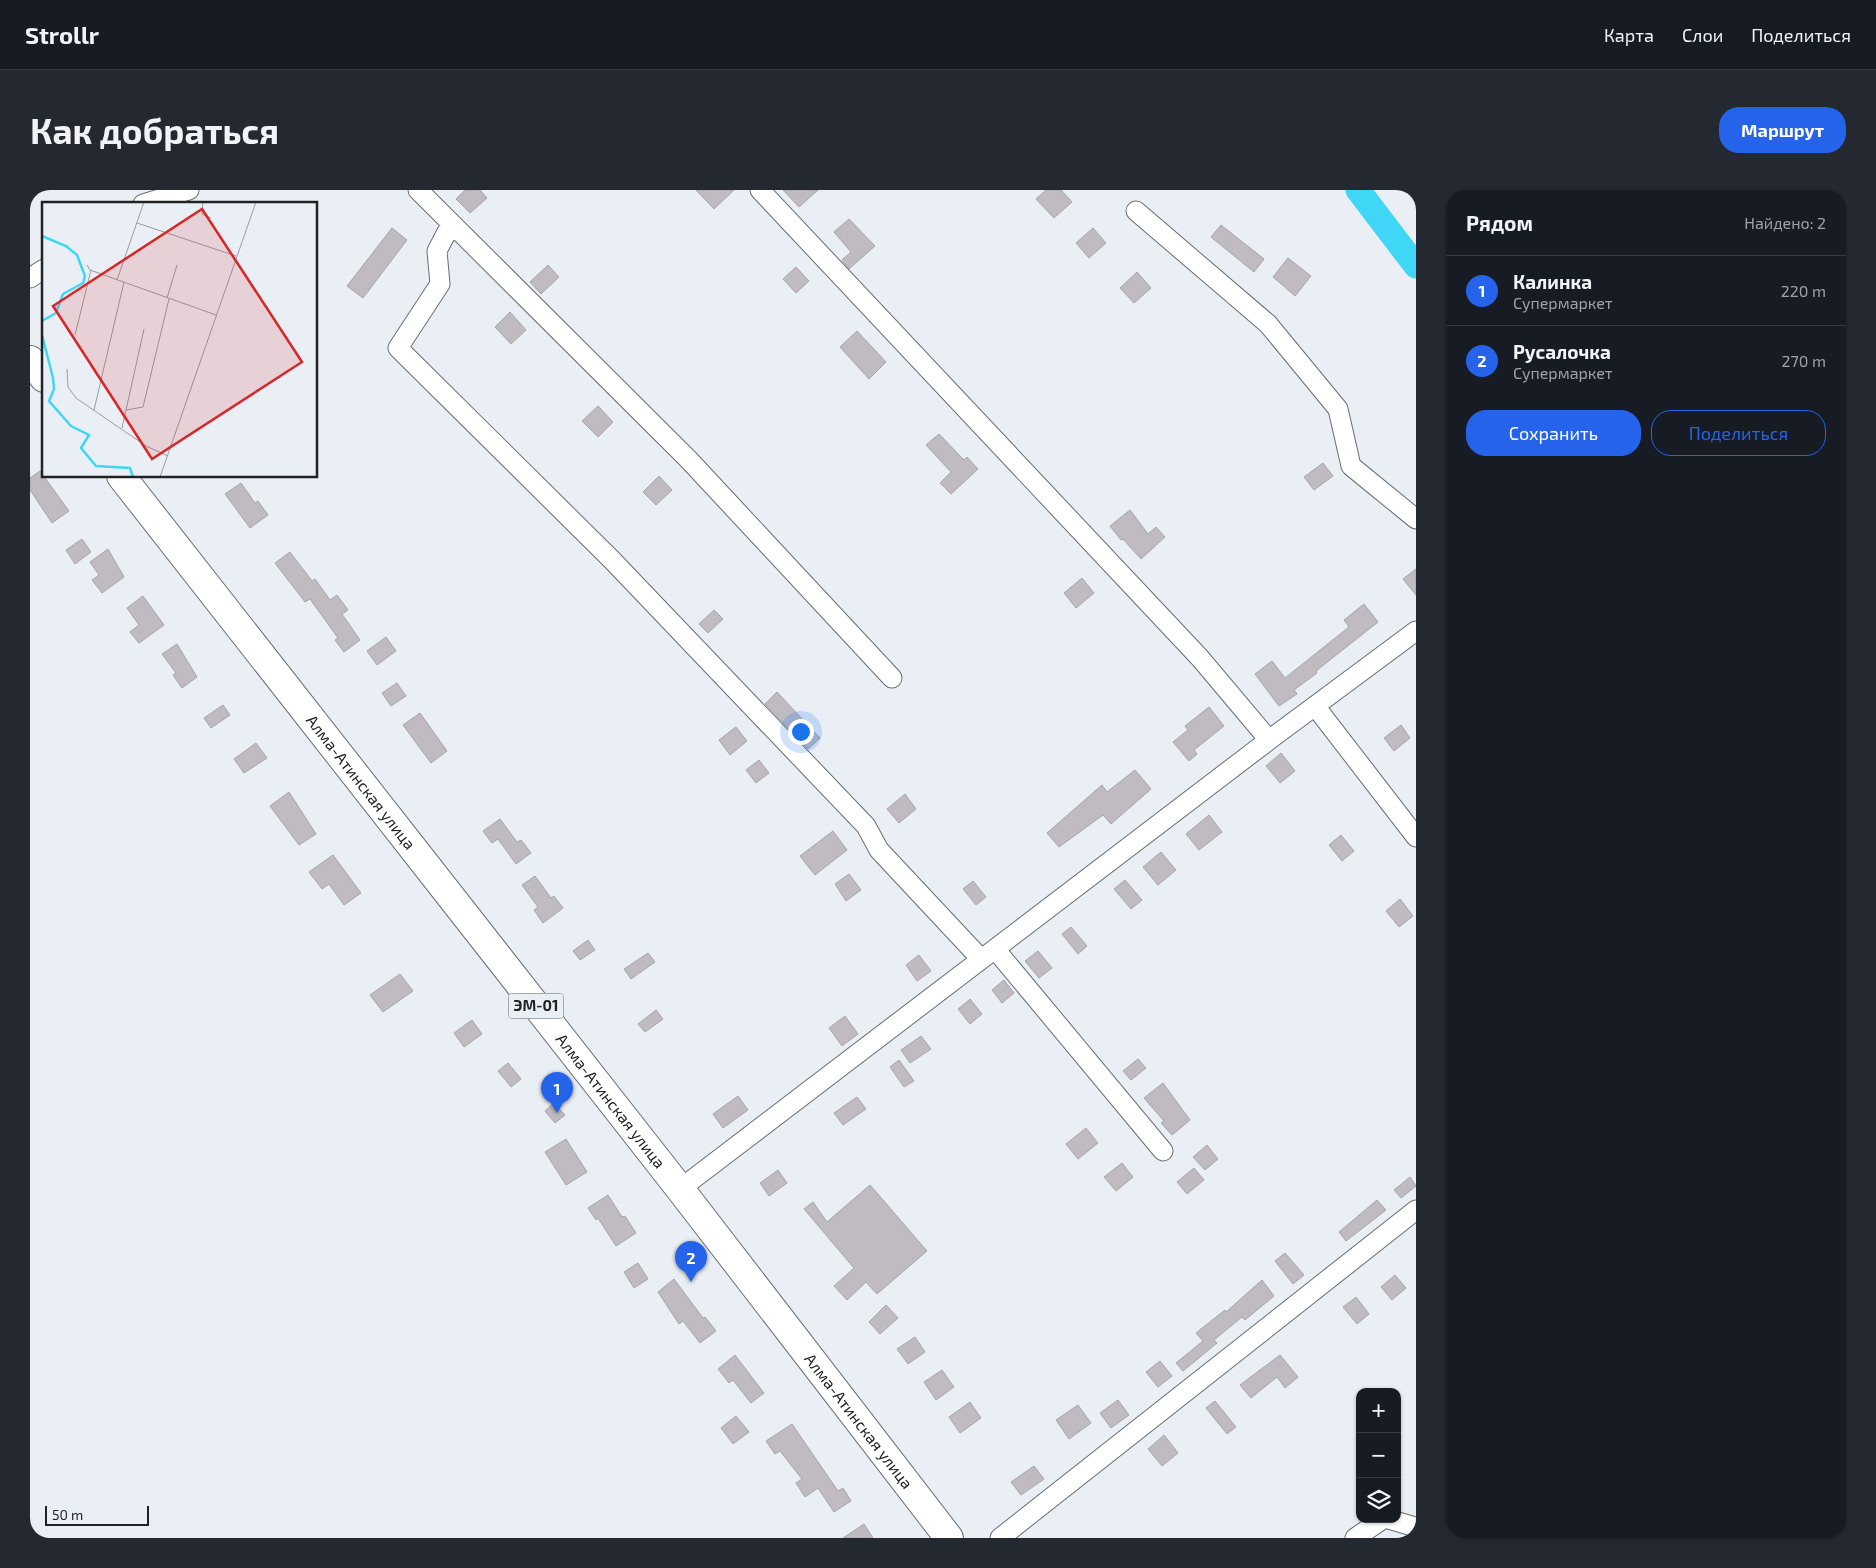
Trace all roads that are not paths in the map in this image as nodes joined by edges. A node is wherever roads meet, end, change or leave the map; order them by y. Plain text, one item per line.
1 (189, 190) edge
2 (418, 190) edge
3 (760, 190) edge
4 (150, 202) edge
5 (1136, 211) dead end
6 (451, 224) junction
7 (42, 270) edge
8 (30, 278) edge
9 (30, 360) edge
10 (42, 375) edge
11 (123, 478) edge
12 (1416, 519) edge
13 (1416, 631) edge
14 (892, 678) dead end
15 (1315, 706) junction
16 (1269, 740) junction
17 (1416, 837) edge
18 (988, 954) junction
19 (1163, 1151) dead end
20 (680, 1189) junction
21 (1416, 1210) edge
22 (1377, 1523) edge
23 (1401, 1523) edge
24 (1416, 1531) edge
25 (949, 1538) edge
26 (1000, 1538) edge
27 (1355, 1538) edge

1 - 4 street
2 - 6 street
3 - 16 street
5 - 12 street
6 - 14 street
6 - 18 street
7 - 8 street
9 - 10 highway
11 - 20 highway, Алма-Атинская улица / ЭМ-01
13 - 15 street
15 - 16 street
15 - 17 street
16 - 18 street
18 - 19 street
18 - 20 street
20 - 25 highway, Алма-Атинская улица / ЭМ-01
21 - 26 street
22 - 27 street
23 - 24 street

